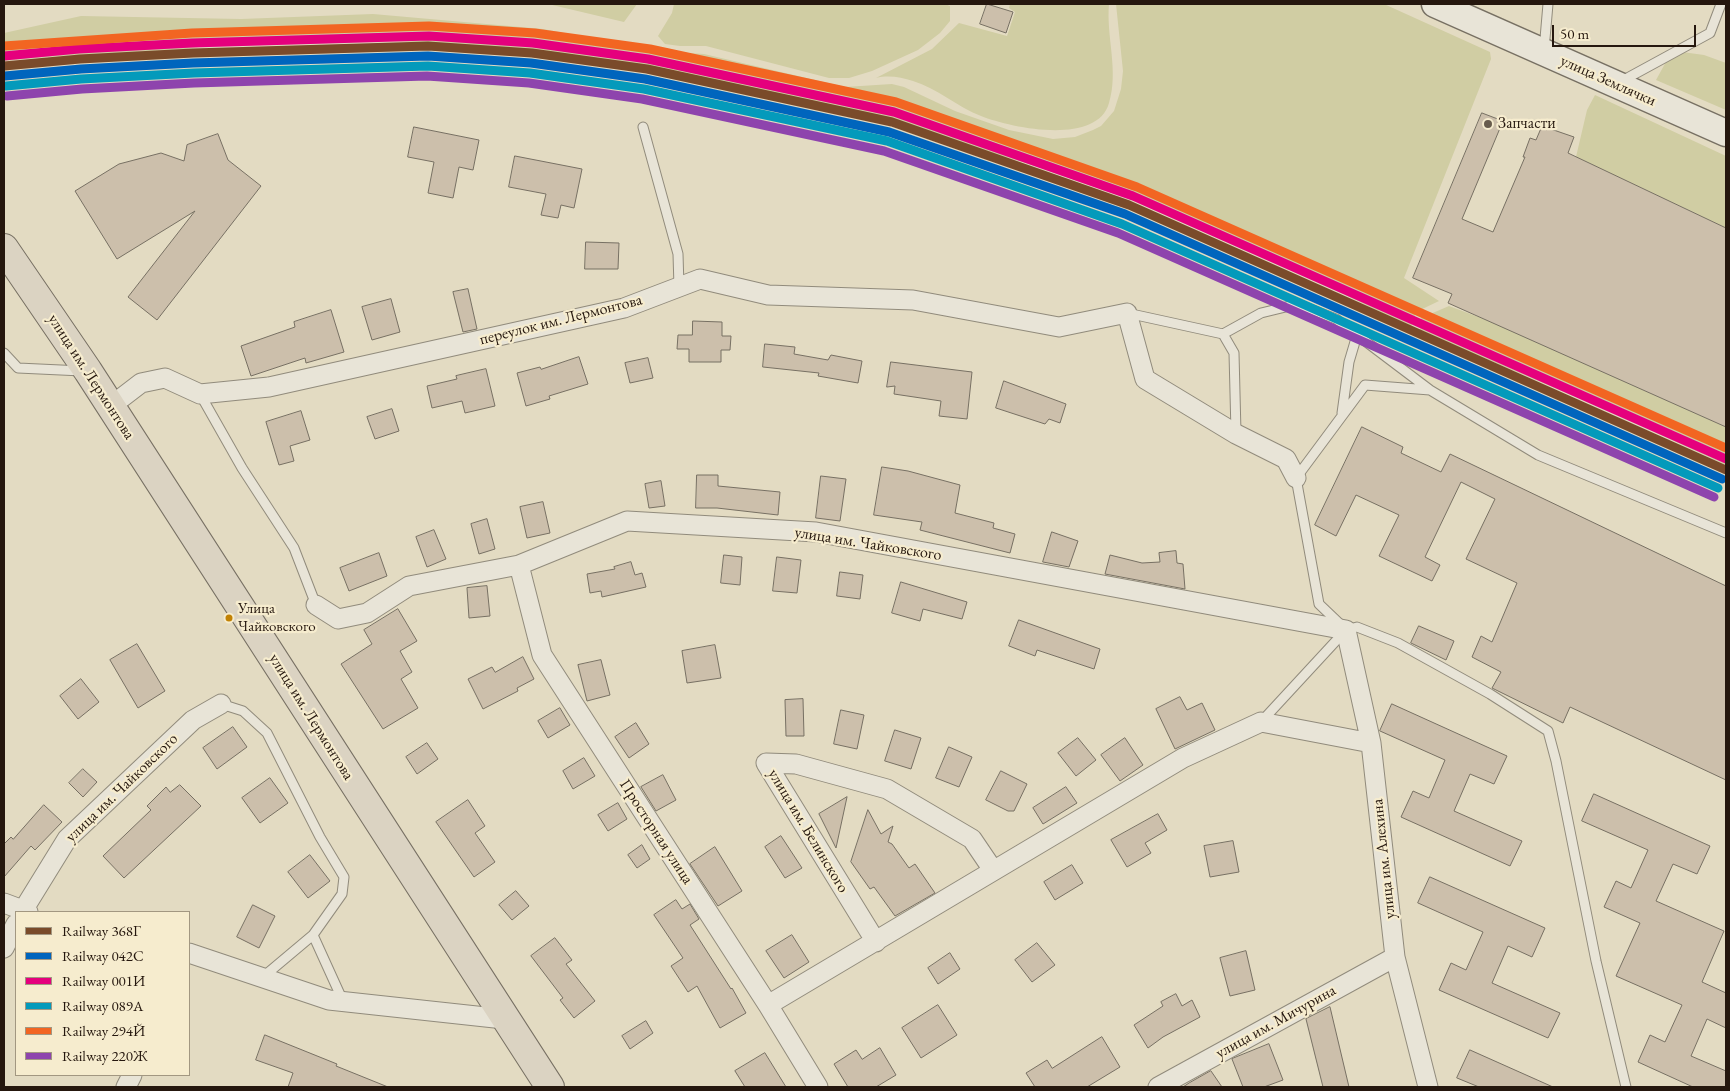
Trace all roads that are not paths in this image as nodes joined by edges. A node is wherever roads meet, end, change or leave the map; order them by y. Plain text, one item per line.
1 (1434, 4) edge
2 (1548, 4) edge
3 (1721, 4) edge
4 (1544, 53) junction
5 (1615, 84) junction
6 (643, 127) dead end
7 (1726, 133) edge
8 (4, 249) edge
9 (679, 287) junction
10 (1127, 314) junction
11 (1223, 334) junction
12 (1357, 335) junction
13 (4, 353) edge
14 (88, 371) junction
15 (1430, 390) junction
16 (200, 394) junction
17 (111, 406) junction
18 (1342, 414) junction
19 (1236, 434) junction
20 (1296, 478) junction
21 (1726, 533) edge
22 (519, 565) junction
23 (316, 605) joint
24 (1346, 630) junction
25 (221, 704) joint
26 (1261, 722) junction
27 (1371, 744) junction
28 (993, 870) junction
29 (4, 903) edge
30 (16, 911) edge
31 (24, 911) edge
32 (15, 928) edge
33 (313, 936) junction
34 (876, 942) junction
35 (4, 948) edge
36 (190, 953) edge
37 (1395, 957) junction
38 (262, 977) junction
39 (343, 1002) junction
40 (768, 1005) junction
41 (504, 1019) junction
42 (550, 1087) edge
43 (818, 1087) edge
44 (1158, 1087) edge
45 (1428, 1087) edge
46 (1626, 1087) edge

1 - 4 main road, улица Землячки
2 - 4 lane
3 - 5 lane
4 - 5 main road, улица Землячки
5 - 7 main road, улица Землячки
6 - 9 lane
8 - 14 highway, улица им. Лермонтова
9 - 10 street, переулок им. Лермонтова
9 - 16 street, переулок им. Лермонтова
10 - 11 lane
10 - 19 street
11 - 12 lane
11 - 19 lane
12 - 15 lane
12 - 18 lane
13 - 14 lane
14 - 17 highway, улица им. Лермонтова
15 - 18 lane
15 - 21 lane
16 - 17 street
16 - 23 lane
17 - 41 highway, улица им. Лермонтова
18 - 20 lane
19 - 20 street
20 - 24 lane
22 - 23 street, улица им. Чайковского
22 - 24 street, улица им. Чайковского
22 - 40 street, Просторная улица
24 - 26 lane
24 - 27 street, улица им. Алехина
24 - 46 lane
25 - 31 street, улица им. Чайковского
25 - 33 lane
26 - 27 street
26 - 28 street
27 - 37 street, улица им. Алехина
28 - 34 street
28 - 34 street, улица им. Белинского
29 - 30 street
32 - 35 street, улица им. Чайковского
33 - 38 lane
33 - 39 lane
34 - 40 street
36 - 38 street
37 - 44 street, улица им. Мичурина
37 - 45 street, улица им. Алехина
38 - 39 street
39 - 41 street
40 - 43 street, Просторная улица
41 - 42 highway, улица им. Лермонтова

